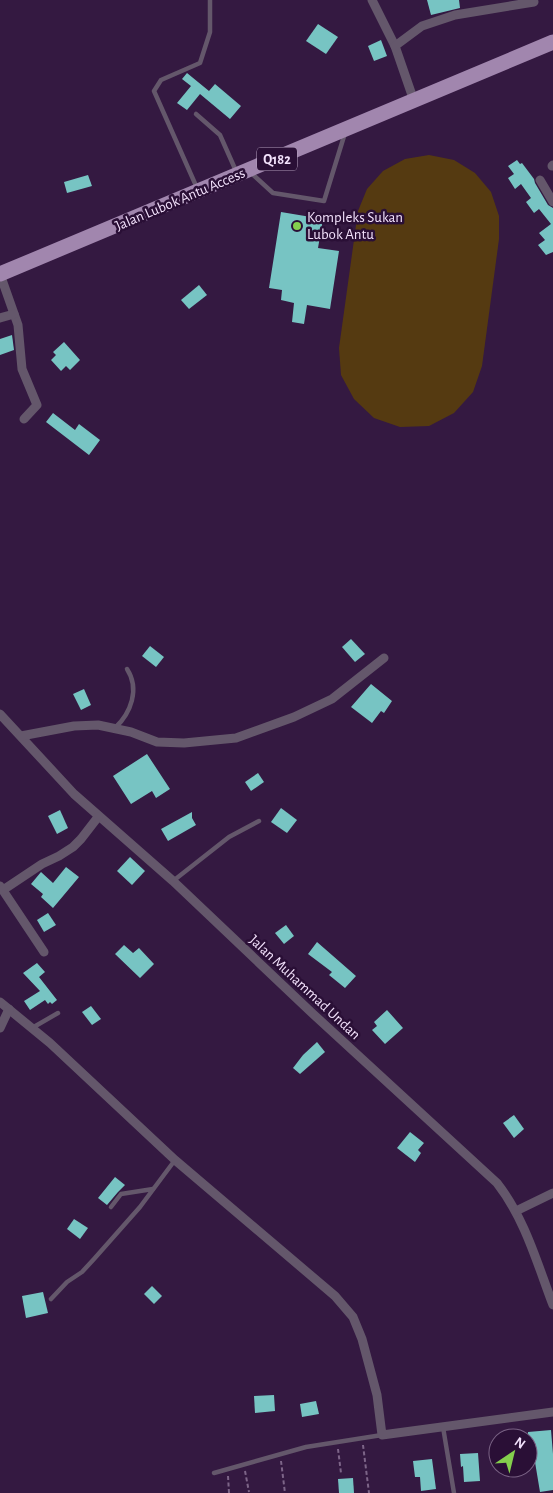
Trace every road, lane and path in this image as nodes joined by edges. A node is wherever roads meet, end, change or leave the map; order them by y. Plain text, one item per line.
1 (210, 0) edge
2 (372, 0) edge
3 (534, 2) dead end
4 (553, 42) edge
5 (395, 46) junction
6 (414, 101) junction
7 (196, 114) dead end
8 (346, 129) junction
9 (244, 173) junction
10 (540, 180) dead end
11 (198, 192) junction
12 (553, 202) edge
13 (0, 274) edge
14 (14, 314) junction
15 (0, 318) edge
16 (24, 419) dead end
17 (384, 658) dead end
18 (127, 669) dead end
19 (0, 714) edge
20 (115, 728) junction
21 (21, 736) junction
22 (98, 817) junction
23 (259, 821) dead end
24 (173, 881) junction
25 (2, 888) edge
26 (44, 952) dead end
27 (0, 1002) edge
28 (9, 1009) junction
29 (58, 1013) dead end
30 (0, 1028) edge
31 (32, 1028) junction
32 (175, 1160) junction
33 (154, 1189) junction
34 (553, 1193) edge
35 (111, 1207) dead end
36 (516, 1211) junction
37 (51, 1299) dead end
38 (553, 1305) edge
39 (553, 1412) edge
40 (443, 1427) junction
41 (382, 1435) junction
42 (363, 1438) junction
43 (337, 1442) junction
44 (280, 1454) junction
45 (244, 1464) junction
46 (228, 1469) junction
47 (214, 1473) dead end
48 (342, 1473) dead end
49 (248, 1492) edge
50 (230, 1493) edge
51 (285, 1493) edge
52 (369, 1493) edge
53 (454, 1493) edge

1 - 11 lane
2 - 5 street
3 - 5 street
4 - 6 main road, Jalan Lubok Antu Access / Q182
5 - 6 street
6 - 8 main road, Jalan Lubok Antu Access / Q182
7 - 9 lane
8 - 9 main road, Jalan Lubok Antu Access / Q182
8 - 9 lane
9 - 11 main road, Jalan Lubok Antu Access / Q182
10 - 12 street
11 - 13 main road, Jalan Lubok Antu Access / Q182
13 - 14 street
14 - 15 street
14 - 16 street
17 - 20 street
18 - 20 lane
19 - 21 street, Jalan Muhammad Undan
20 - 21 street
21 - 22 street, Jalan Muhammad Undan
22 - 24 street, Jalan Muhammad Undan
22 - 25 street
23 - 24 lane
24 - 36 street, Jalan Muhammad Undan
25 - 26 street
27 - 28 street
28 - 30 street
28 - 31 street
29 - 31 lane
31 - 32 street
32 - 33 lane
32 - 41 street
33 - 35 lane
33 - 37 lane
34 - 36 street
36 - 38 street, Jalan Muhammad Undan
39 - 40 street
40 - 41 street
40 - 53 lane
41 - 42 lane
42 - 43 lane
42 - 52 path
43 - 44 lane
43 - 48 path
44 - 45 lane
44 - 51 path
45 - 46 lane
45 - 49 path
46 - 47 lane
46 - 50 path

